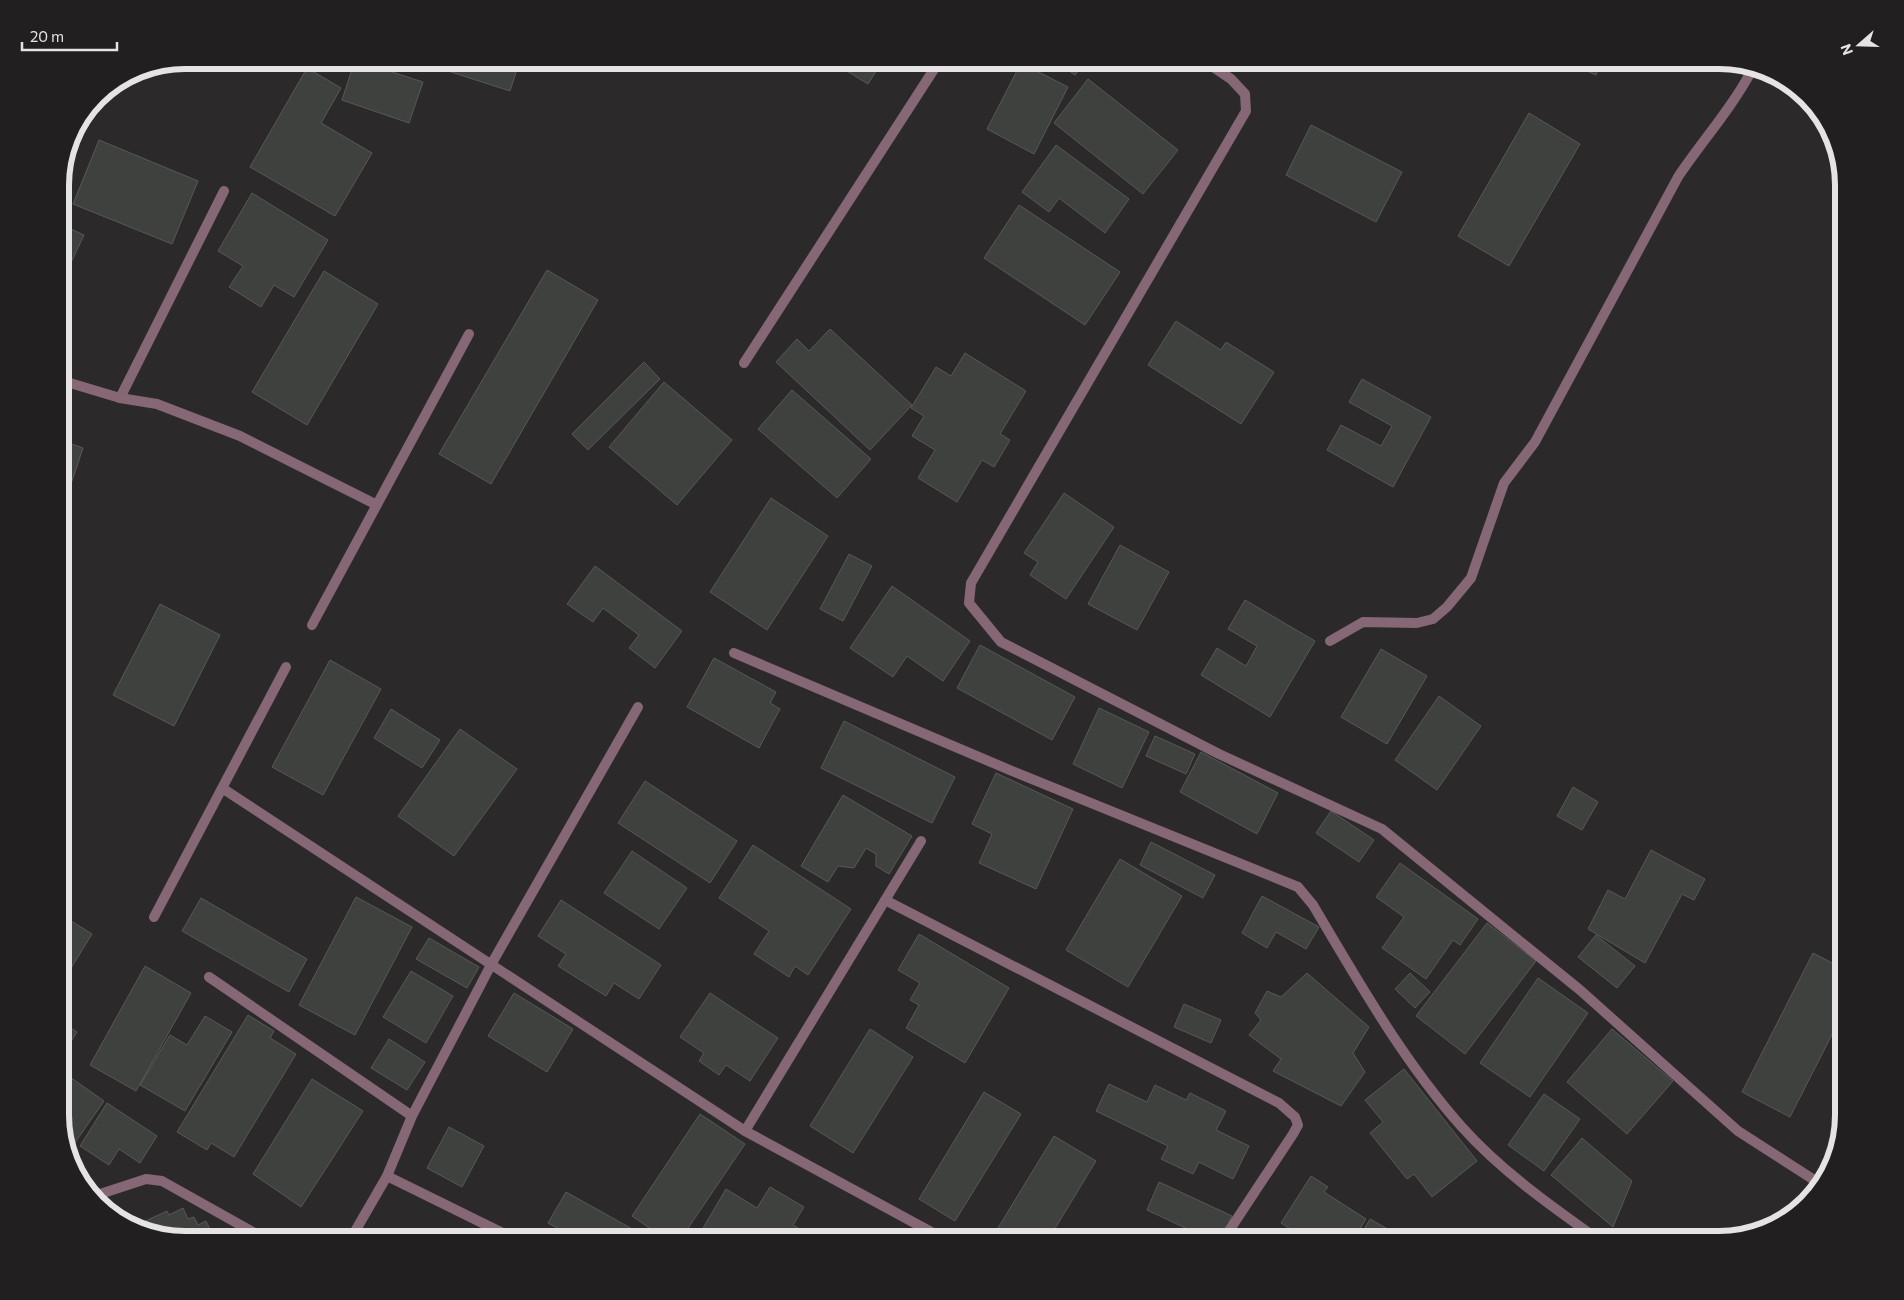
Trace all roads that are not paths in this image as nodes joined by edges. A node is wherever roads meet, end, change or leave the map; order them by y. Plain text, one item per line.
1 (934, 69) edge
2 (1216, 69) edge
3 (1750, 73) edge
4 (224, 191) dead end
5 (469, 334) dead end
6 (744, 363) dead end
7 (69, 383) edge
8 (120, 398) junction
9 (377, 505) junction
10 (312, 625) dead end
11 (1330, 641) dead end
12 (734, 653) dead end
13 (286, 667) dead end
14 (638, 707) dead end
15 (222, 788) junction
16 (921, 841) dead end
17 (885, 900) junction
18 (154, 917) dead end
19 (492, 963) junction
20 (209, 977) dead end
21 (412, 1116) junction
22 (745, 1131) junction
23 (387, 1176) junction
24 (1815, 1181) edge
25 (100, 1194) edge
26 (251, 1231) edge
27 (355, 1231) edge
28 (499, 1231) edge
29 (929, 1231) edge
30 (1229, 1231) edge
31 (1587, 1231) edge

1 - 6 street
2 - 24 street
3 - 11 street
4 - 8 street
5 - 9 street
7 - 8 street
8 - 9 street
9 - 10 street
12 - 31 street
13 - 15 street
14 - 19 street
15 - 18 street
15 - 19 street
16 - 17 street
17 - 22 street
17 - 30 street
19 - 21 street
19 - 22 street
20 - 21 street
21 - 23 street
22 - 29 street
23 - 27 street
23 - 28 street
25 - 26 street

